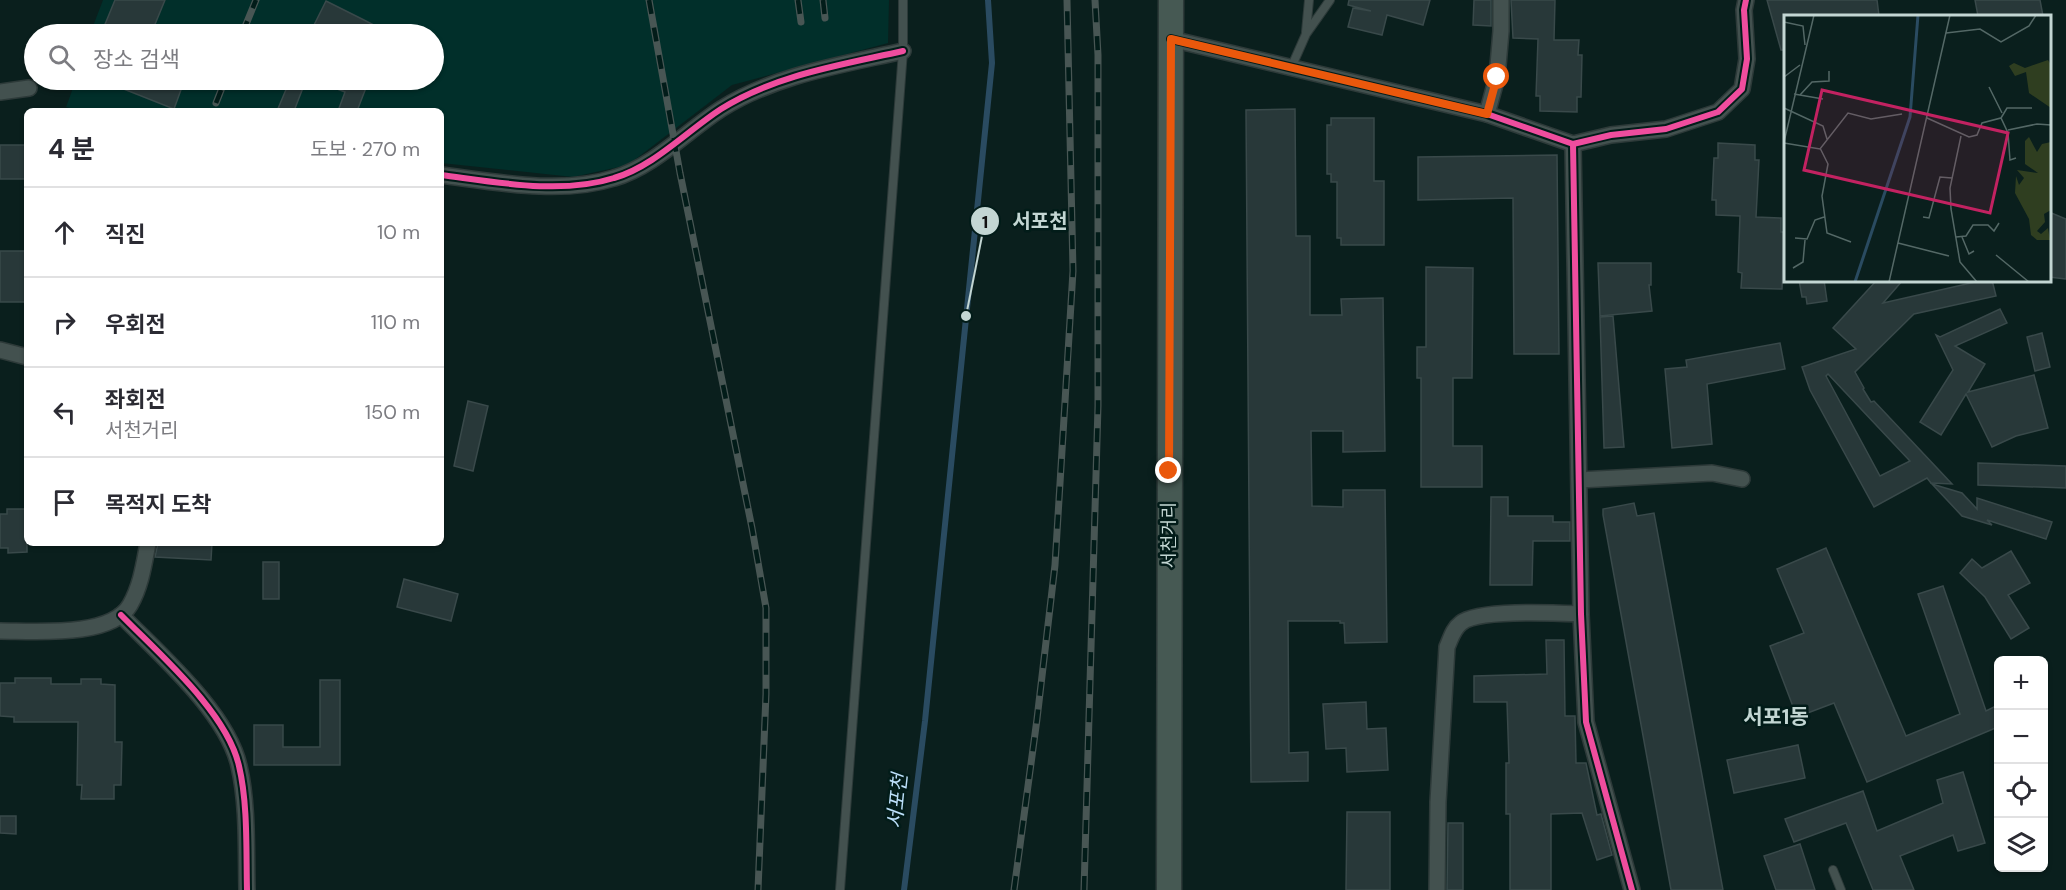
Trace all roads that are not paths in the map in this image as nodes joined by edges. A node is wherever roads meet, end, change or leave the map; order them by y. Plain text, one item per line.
1 (903, 0) edge
2 (1171, 0) edge
3 (1309, 0) edge
4 (1330, 0) edge
5 (1501, 0) edge
6 (1746, 0) edge
7 (1306, 34) junction
8 (1171, 39) junction
9 (903, 51) junction
10 (1291, 68) junction
11 (24, 89) edge
12 (0, 92) edge
13 (1487, 114) junction
14 (1573, 144) junction
15 (444, 175) edge
16 (0, 350) edge
17 (24, 356) edge
18 (1742, 479) dead end
19 (1579, 480) junction
20 (147, 546) edge
21 (1581, 614) junction
22 (121, 615) junction
23 (0, 631) edge
24 (1833, 870) dead end
25 (248, 890) edge
26 (840, 890) edge
27 (1169, 890) edge
28 (1437, 890) edge
29 (1632, 890) edge
30 (1841, 890) edge

1 - 9 lane
2 - 8 main road, 서천거리
3 - 7 lane
4 - 7 lane
5 - 13 street
6 - 14 street
7 - 10 lane
8 - 10 street
8 - 27 main road, 서천거리
9 - 15 street
9 - 26 lane
10 - 13 street
11 - 12 street
13 - 14 street
14 - 19 street
16 - 17 street
18 - 19 street
19 - 21 street
20 - 22 street
21 - 28 street
21 - 29 street
22 - 23 street
22 - 25 street
24 - 30 lane

